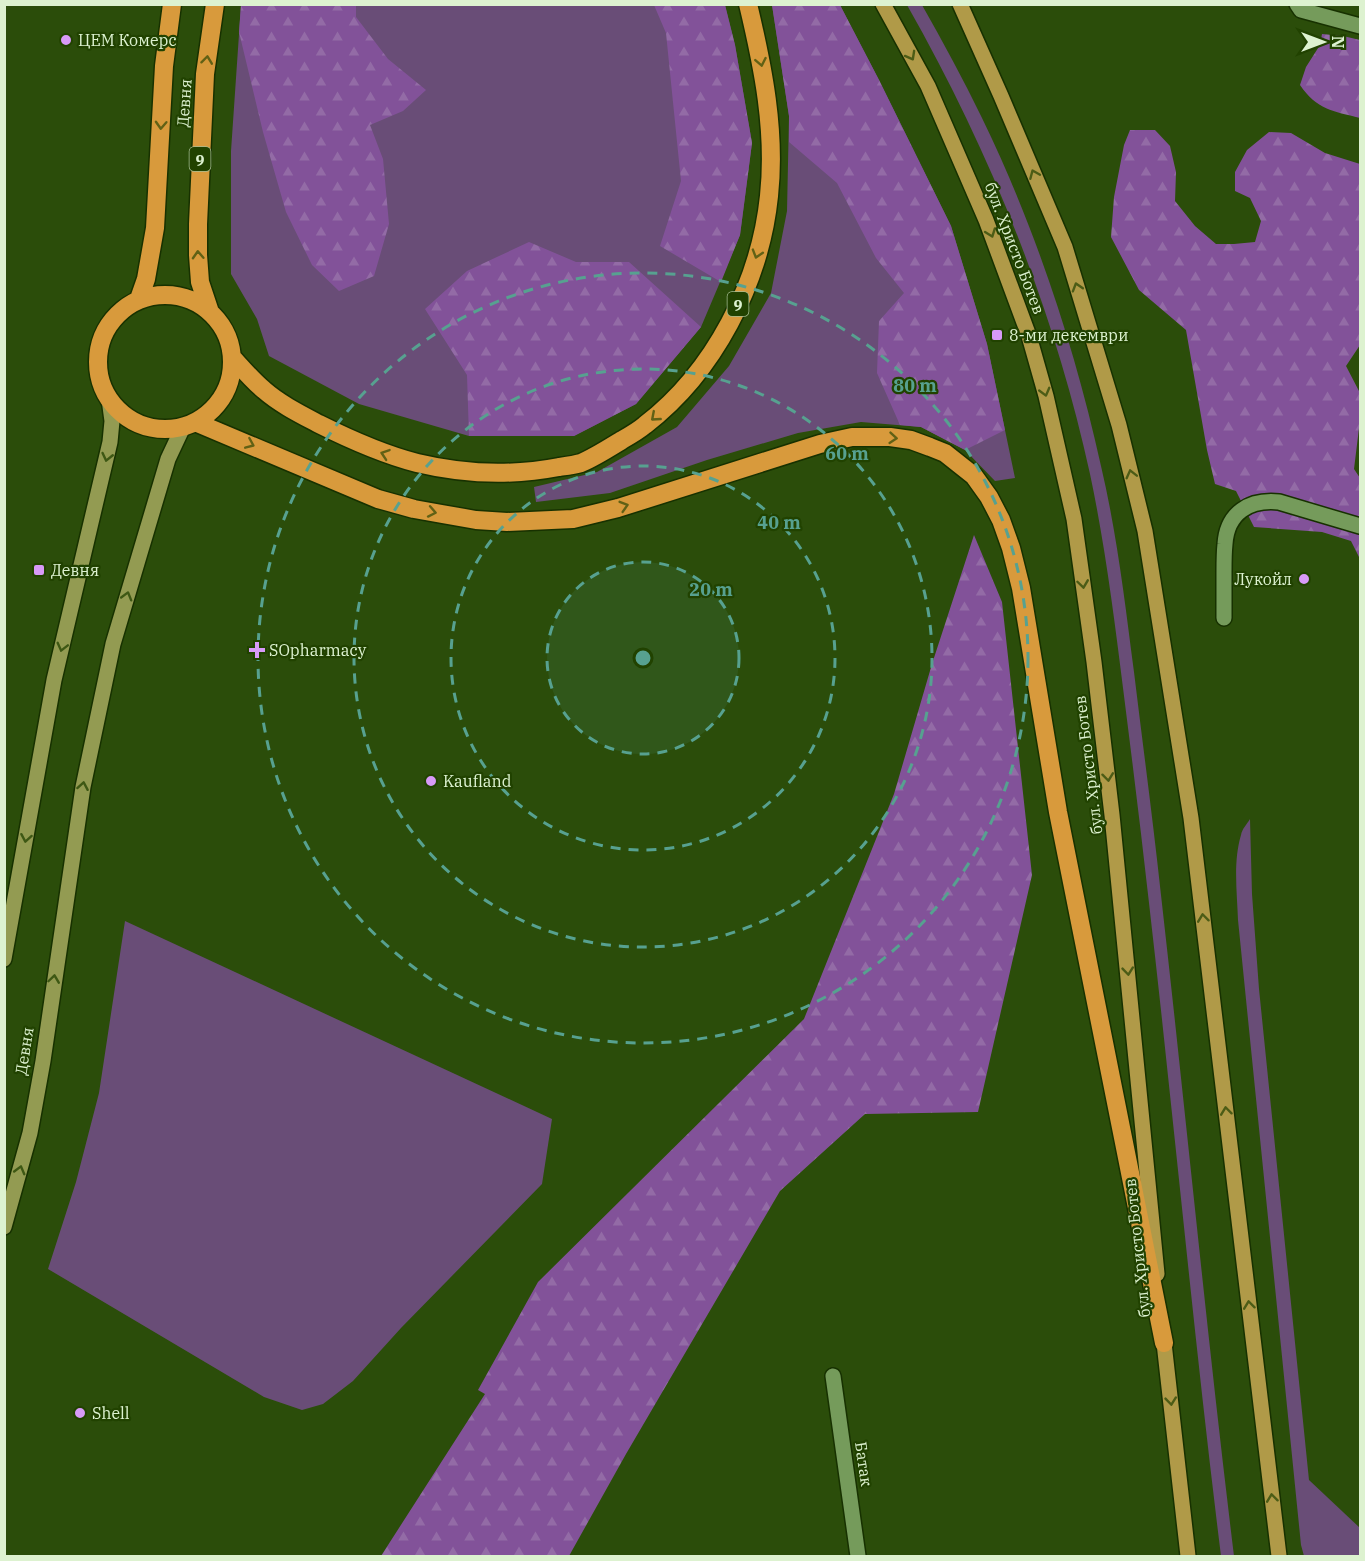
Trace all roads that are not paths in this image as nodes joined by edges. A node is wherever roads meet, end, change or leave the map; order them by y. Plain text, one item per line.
1 (172, 4) edge
2 (215, 4) edge
3 (748, 4) edge
4 (883, 4) edge
5 (960, 4) edge
6 (1297, 4) edge
7 (1360, 26) edge
8 (139, 299) junction
9 (210, 312) junction
10 (232, 357) junction
11 (109, 399) junction
12 (189, 424) junction
13 (1360, 526) edge
14 (1224, 618) dead end
15 (4, 959) edge
16 (4, 1227) edge
17 (1164, 1343) junction
18 (833, 1376) dead end
19 (858, 1557) edge
20 (1188, 1557) edge
21 (1279, 1557) edge

1 -> 8 highway, Девня
9 -> 2 highway, Девня / 9
3 -> 10 highway, 9
4 -> 17 main road, бул. Христо Ботев
21 -> 5 main road
6 - 7 street
8 - 9 highway
8 - 11 highway
9 - 10 highway, 9
10 - 12 highway
11 - 12 highway
11 -> 15 main road
16 -> 12 main road, Девня
12 -> 17 highway
13 - 14 street
17 -> 20 main road, бул. Христо Ботев
18 - 19 street, Батак

